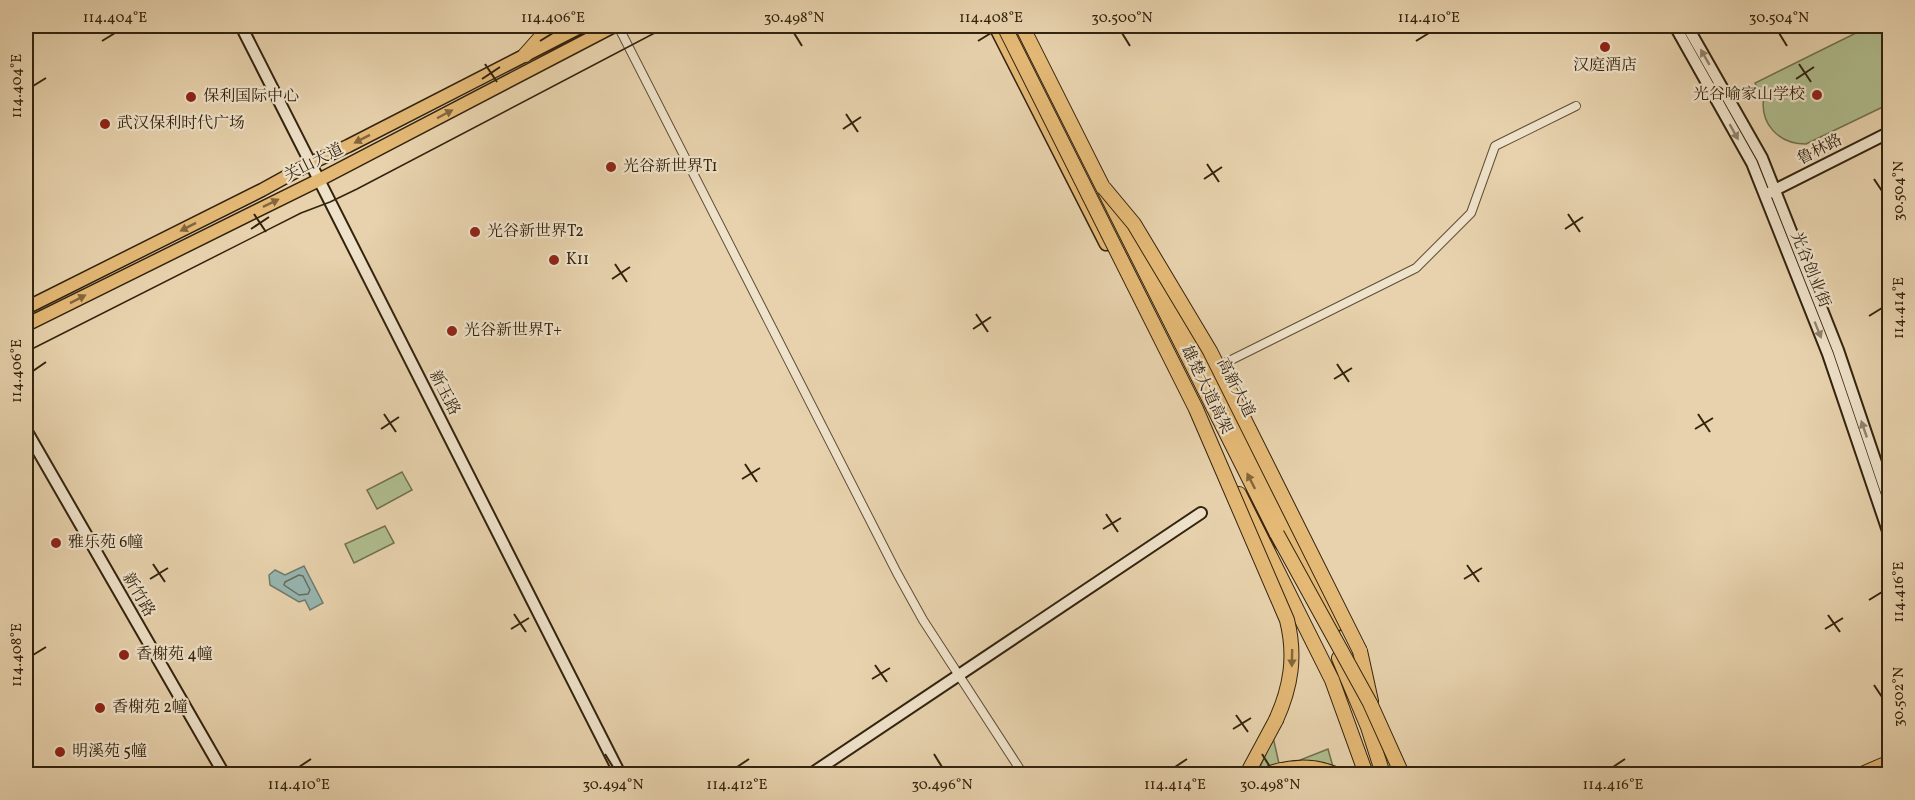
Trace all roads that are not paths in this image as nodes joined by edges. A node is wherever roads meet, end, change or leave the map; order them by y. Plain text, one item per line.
1 (240, 26) edge
2 (545, 26) edge
3 (555, 26) edge
4 (582, 26) edge
5 (616, 26) edge
6 (994, 26) edge
7 (1004, 26) edge
8 (1022, 26) edge
9 (1027, 26) edge
10 (1676, 26) edge
11 (1687, 26) edge
12 (525, 55) junction
13 (1576, 106) dead end
14 (1890, 132) edge
15 (311, 163) junction
16 (319, 180) junction
17 (1104, 188) junction
18 (1769, 193) junction
19 (26, 308) edge
20 (26, 325) edge
21 (1208, 371) junction
22 (1196, 409) junction
23 (26, 430) edge
24 (1890, 504) edge
25 (1201, 513) dead end
26 (1277, 534) junction
27 (1890, 537) edge
28 (959, 676) junction
29 (1376, 723) junction
30 (1890, 762) edge
31 (1890, 770) edge
32 (224, 774) edge
33 (620, 774) edge
34 (812, 774) edge
35 (1023, 774) edge
36 (1247, 774) edge
37 (1268, 774) edge
38 (1335, 774) edge
39 (1364, 774) edge
40 (1383, 774) edge
41 (1395, 774) edge
42 (1402, 774) edge
43 (1862, 774) edge
44 (1881, 774) edge

1 - 15 main road, 新玉路
2 - 12 main road
3 - 12 highway
4 - 12 main road, 关山大道
16 -> 5 main road, 关山大道
5 - 28 street
6 - 39 main road
7 - 22 highway, 雄楚大道高架, bridge
8 - 17 highway, 雄楚大道高架
9 - 21 main road, 高新大道
10 -> 18 main road, 光谷创业街
18 -> 11 main road, 光谷创业街
12 -> 15 main road, 关山大道
13 - 21 street
14 - 18 main road, 鲁林路
15 - 16 main road, 新玉路
15 -> 19 main road, 关山大道
20 -> 16 main road, 关山大道
16 - 33 main road, 新玉路
26 -> 17 highway, 雄楚大道高架, bridge
17 - 29 highway, bridge
24 -> 18 main road, 光谷创业街
18 -> 27 main road, 光谷创业街
21 - 29 main road, 高新大道
22 -> 36 highway, bridge
22 - 39 highway, 雄楚大道高架, bridge
23 - 32 main road, 新竹路
25 - 28 main road
26 - 40 highway, 雄楚大道高架, bridge
26 - 42 highway, bridge
28 - 34 main road
28 - 35 street
29 - 41 main road, 高新大道
30 - 43 highway
31 - 44 main road
37 - 38 highway

